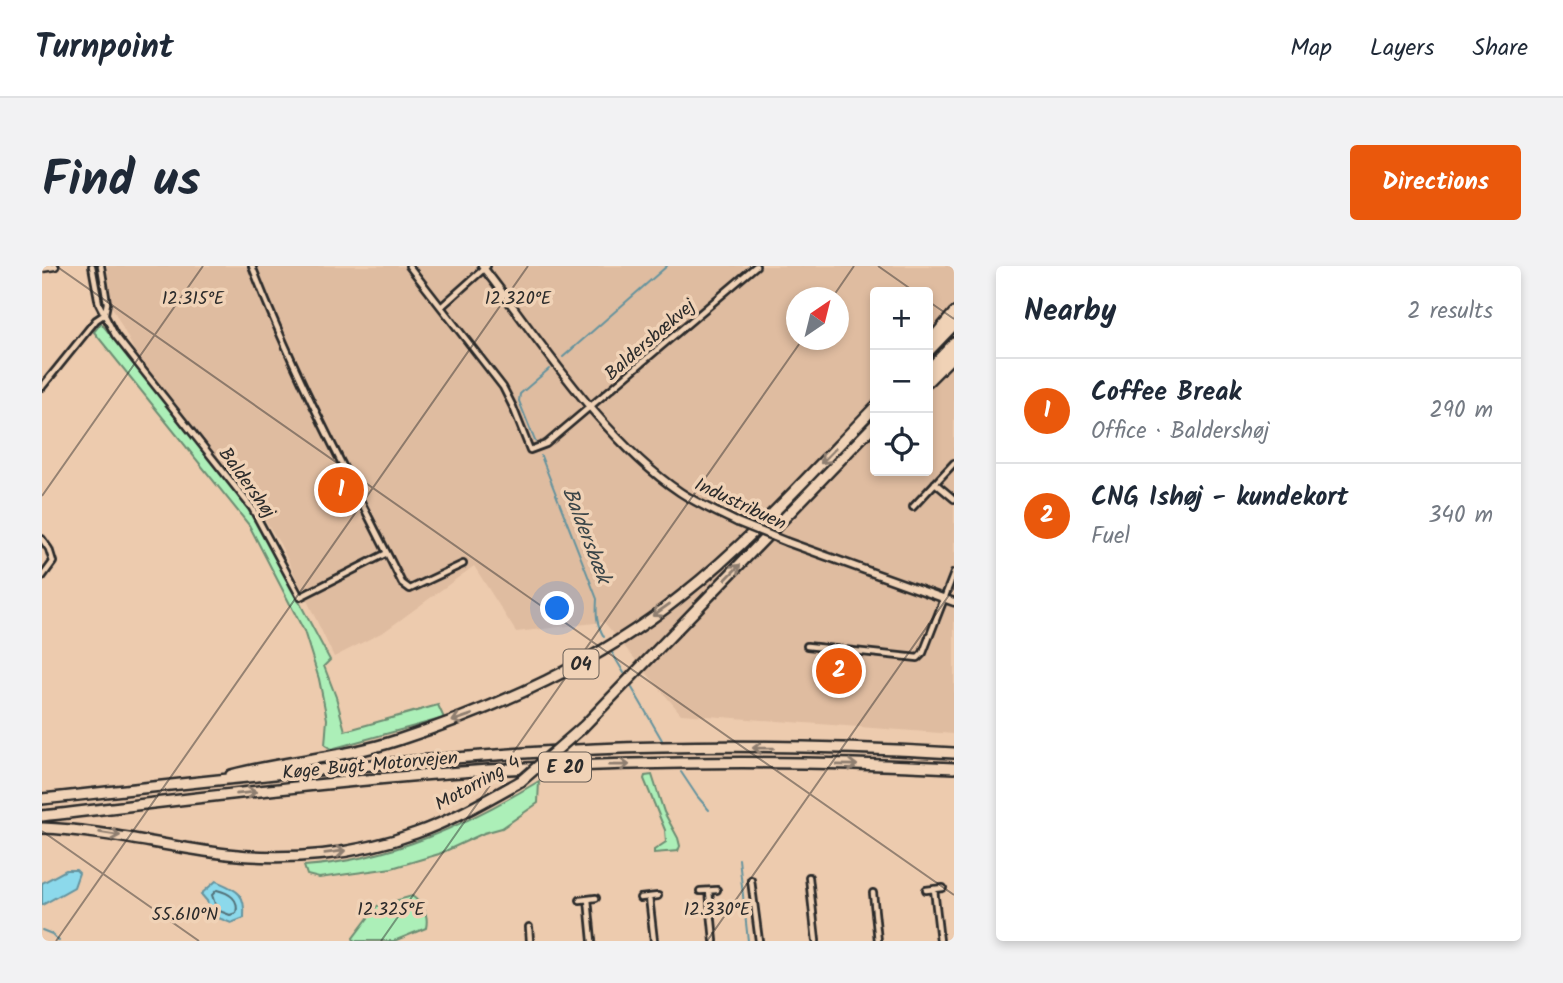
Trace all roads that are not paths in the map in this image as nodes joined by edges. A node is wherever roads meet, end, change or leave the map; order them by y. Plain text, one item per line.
1 (55, 266) edge
2 (92, 266) edge
3 (101, 266) edge
4 (252, 266) edge
5 (409, 266) edge
6 (756, 266) edge
7 (485, 267) edge
8 (42, 268) edge
9 (441, 307) junction
10 (954, 313) edge
11 (105, 314) junction
12 (954, 325) edge
13 (933, 338) edge
14 (954, 343) edge
15 (930, 350) edge
16 (954, 355) edge
17 (933, 365) edge
18 (933, 376) edge
19 (42, 387) edge
20 (592, 407) junction
21 (870, 412) edge
22 (870, 430) edge
23 (954, 463) edge
24 (935, 483) junction
25 (954, 499) edge
26 (913, 507) dead end
27 (42, 539) edge
28 (387, 552) junction
29 (463, 564) dead end
30 (954, 573) edge
31 (42, 577) edge
32 (944, 598) junction
33 (954, 602) edge
34 (807, 646) dead end
35 (954, 752) edge
36 (954, 768) edge
37 (209, 781) junction
38 (42, 799) edge
39 (42, 816) edge
40 (42, 828) edge
41 (809, 877) dead end
42 (751, 880) dead end
43 (943, 888) dead end
44 (934, 889) junction
45 (717, 890) dead end
46 (926, 890) dead end
47 (700, 891) dead end
48 (709, 891) junction
49 (873, 893) dead end
50 (657, 896) dead end
51 (649, 897) junction
52 (596, 898) dead end
53 (640, 898) dead end
54 (588, 899) junction
55 (580, 900) dead end
56 (529, 927) dead end
57 (530, 941) edge
58 (592, 941) edge
59 (654, 941) edge
60 (714, 941) edge
61 (760, 941) edge
62 (816, 941) edge
63 (878, 941) edge
64 (940, 941) edge

1 - 8 street
2 - 11 street, Baldershøj
3 - 11 street, Baldershøj
4 - 28 street
5 - 9 street
6 - 20 street, Baldersbækvej
7 - 9 street
7 - 20 street, Industribuen
9 - 20 street, Baldersbækvej
10 - 13 highway
11 - 19 street
11 - 28 street, Baldershøj
12 - 15 highway
14 - 17 highway
16 - 18 highway
20 - 32 street, Industribuen, bridge
21 -> 37 highway, O4
40 -> 22 highway, Motorring 4 / O4, bridge
23 - 24 street
24 - 25 street
24 - 26 street
27 - 31 street
28 - 29 street
30 - 32 street
32 - 33 street, Industribuen
32 - 34 street
35 -> 37 highway, Køge Bugt Motorvejen / E 20
39 -> 36 highway, Køge Bugt Motorvejen / E 20
37 - 38 highway, Køge Bugt Motorvejen / E 20
41 - 62 street
42 - 61 street
43 - 44 street
44 - 46 street
44 - 64 street
45 - 48 street
47 - 48 street
48 - 60 street
49 - 63 street
50 - 51 street
51 - 53 street
51 - 59 street
52 - 54 street
54 - 55 street
54 - 58 street
56 - 57 street

